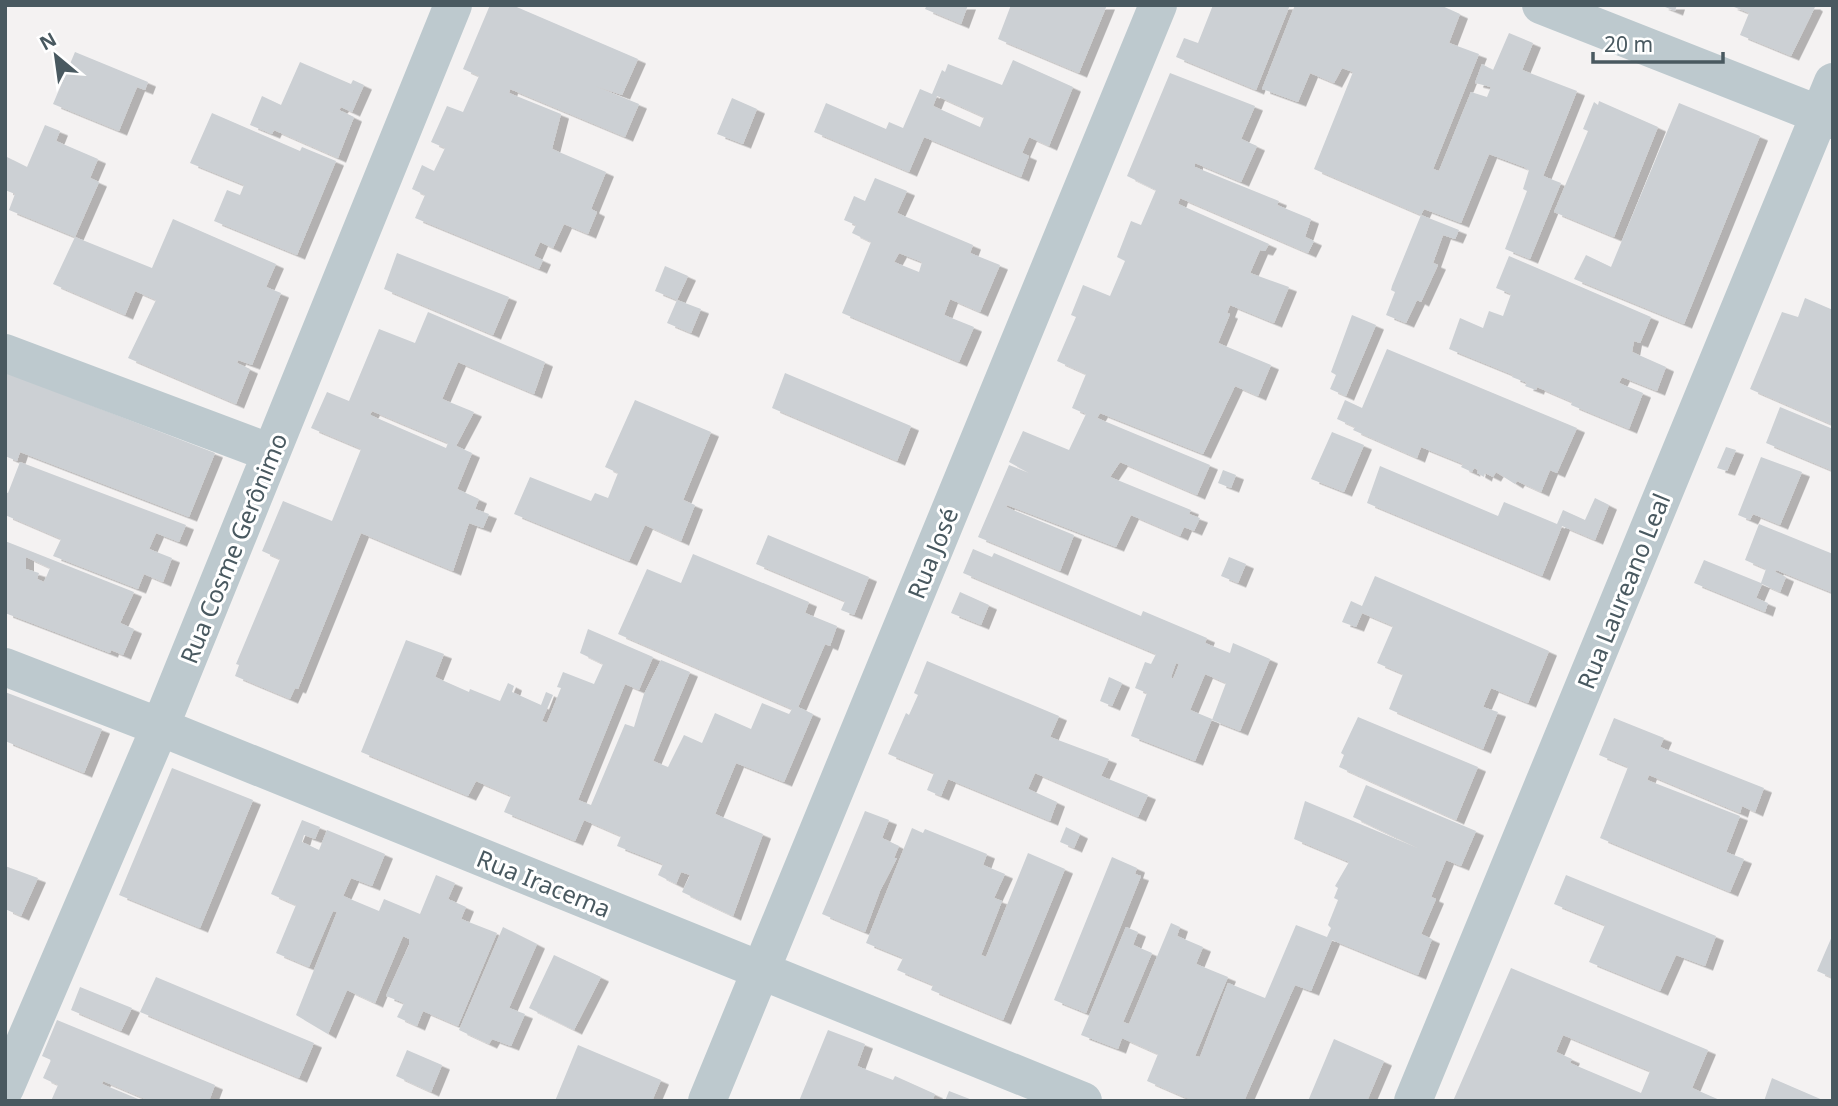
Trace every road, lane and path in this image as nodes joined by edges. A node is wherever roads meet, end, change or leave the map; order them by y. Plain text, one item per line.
1 (453, 5) edge
2 (1158, 5) edge
3 (1541, 5) edge
4 (1828, 105) edge
5 (5, 353) edge
6 (271, 453) junction
7 (5, 667) edge
8 (160, 727) junction
9 (759, 970) junction
10 (5, 1088) edge
11 (707, 1101) edge
12 (1083, 1101) edge
13 (1413, 1101) edge

1 - 6 street, Rua Cosme Gerônimo
2 - 9 street, Rua José
3 - 4 street
4 - 13 street, Rua Laureano Leal
5 - 6 street
6 - 8 street, Rua Cosme Gerônimo
7 - 8 street, Rua Iracema
8 - 9 street, Rua Iracema
8 - 10 street, Rua Cosme Gerônimo
9 - 11 street, Rua José
9 - 12 street, Rua Iracema

